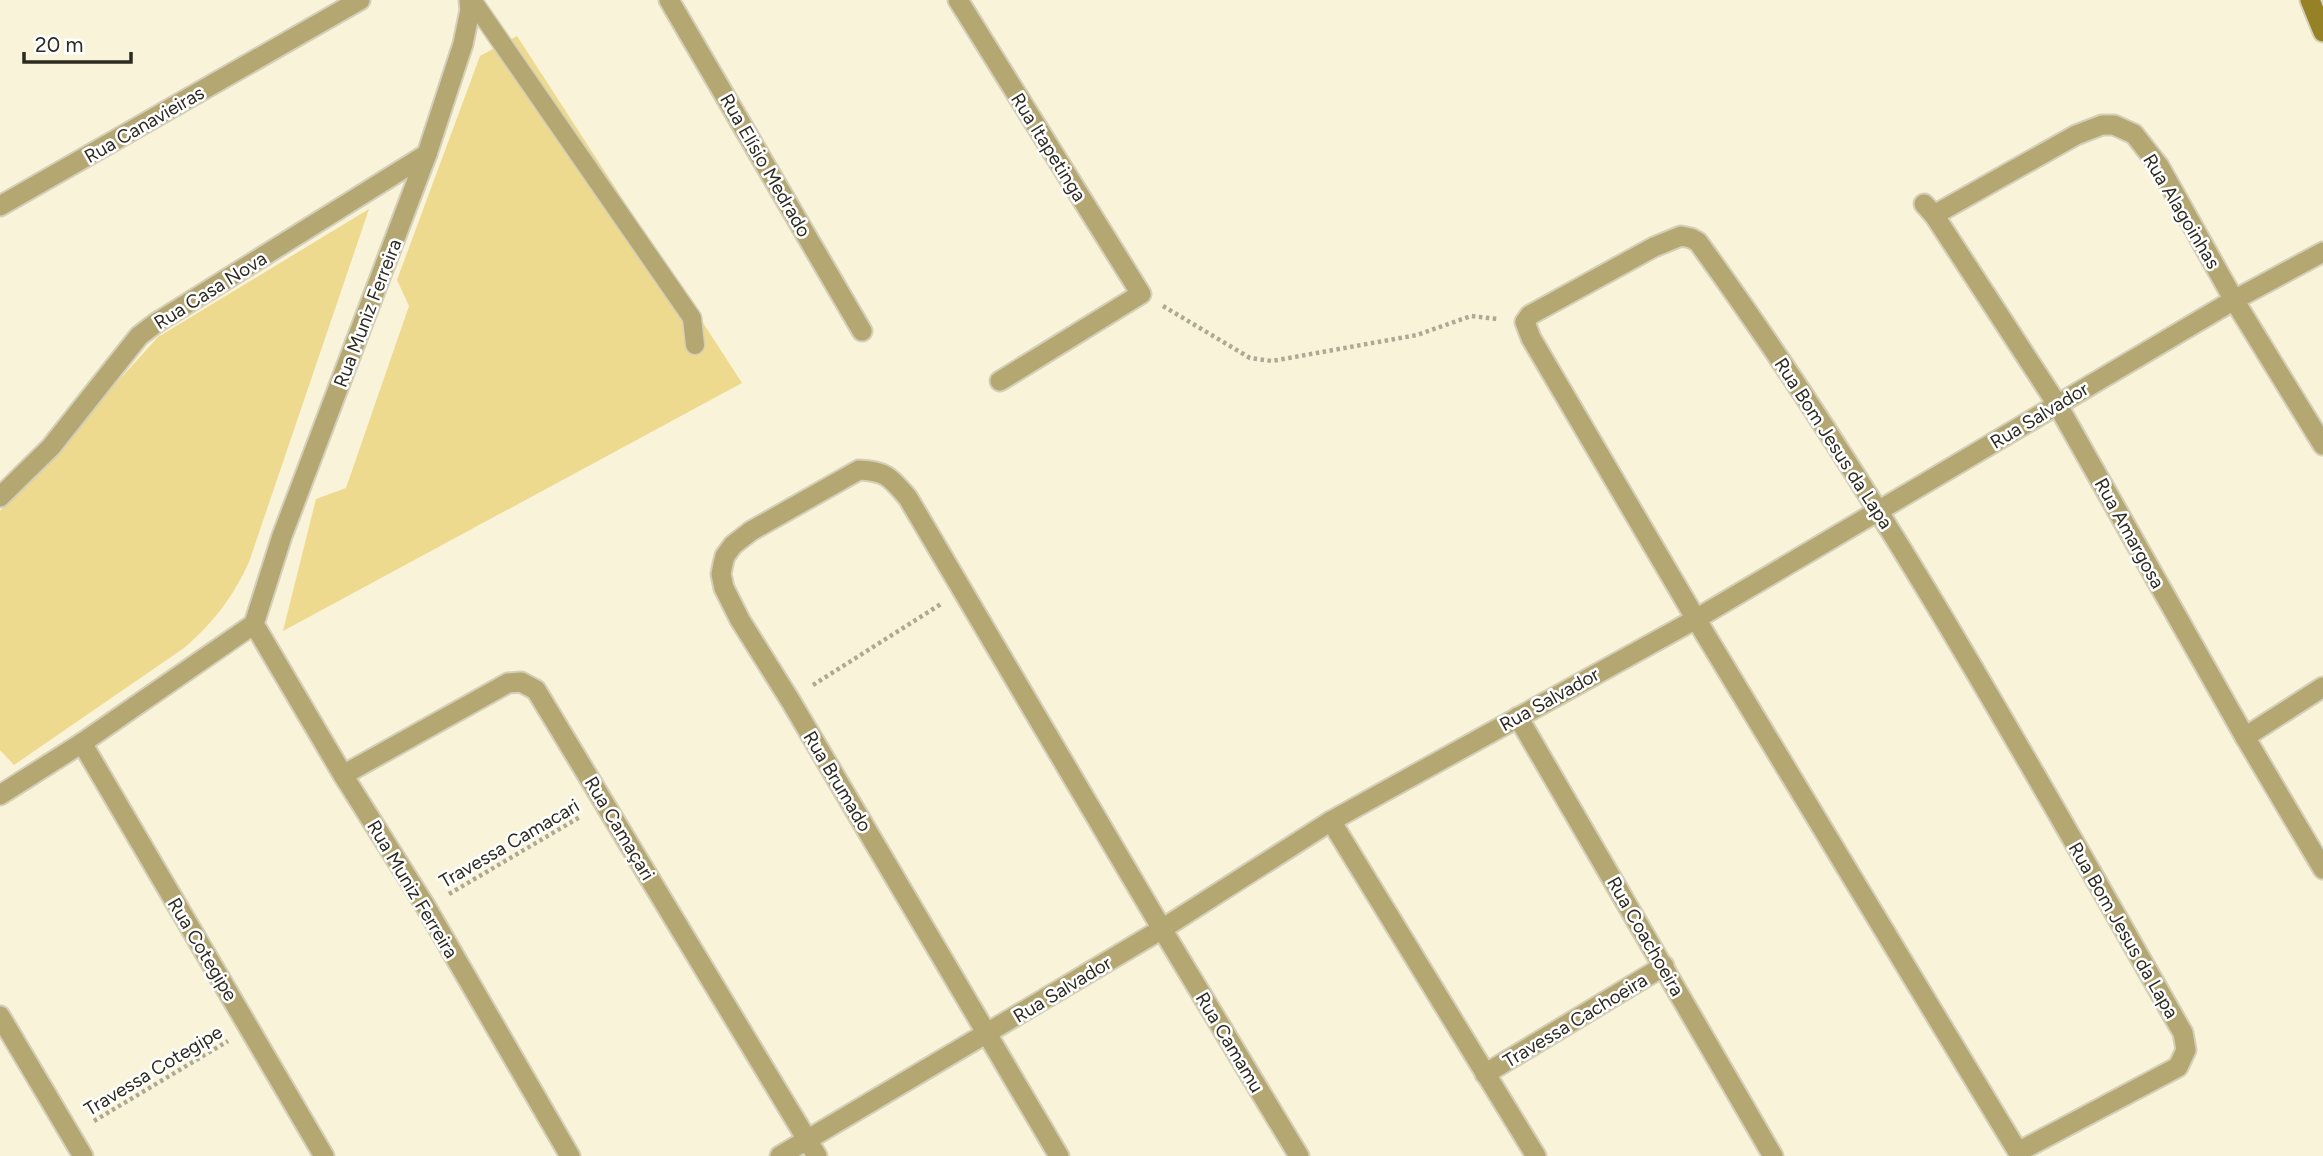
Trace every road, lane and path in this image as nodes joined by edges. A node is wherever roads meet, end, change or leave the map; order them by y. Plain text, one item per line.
1 (360, 0) edge
2 (470, 0) edge
3 (669, 0) edge
4 (958, 0) edge
5 (2310, 0) edge
6 (2323, 32) edge
7 (427, 154) junction
8 (0, 206) edge
9 (1929, 210) joint
10 (2323, 252) edge
11 (1140, 294) junction
12 (2234, 300) junction
13 (1525, 322) junction
14 (862, 331) dead end
15 (695, 345) dead end
16 (1000, 382) dead end
17 (2057, 404) junction
18 (2323, 444) edge
19 (0, 497) edge
20 (1880, 512) junction
21 (963, 591) junction
22 (1696, 619) junction
23 (254, 624) junction
24 (2323, 687) edge
25 (790, 700) junction
26 (1518, 717) junction
27 (2245, 737) junction
28 (82, 743) junction
29 (343, 775) junction
30 (4, 785) edge
31 (606, 803) junction
32 (1331, 821) junction
33 (2323, 869) edge
34 (426, 907) junction
35 (1162, 929) junction
36 (1664, 966) junction
37 (0, 1016) edge
38 (250, 1028) junction
39 (988, 1034) junction
40 (1485, 1074) junction
41 (71, 1136) junction
42 (812, 1148) edge
43 (83, 1156) edge
44 (324, 1156) edge
45 (570, 1156) edge
46 (780, 1156) edge
47 (1059, 1156) edge
48 (1299, 1156) edge
49 (1536, 1156) edge
50 (1773, 1156) edge

1 - 8 street, Rua Canavieiras
2 - 7 street, Rua Muniz Ferreira
2 - 15 lane
3 - 14 street, Rua Elísio Medrado
4 - 11 street, Rua Itapetinga
5 - 6 main road
7 - 19 street, Rua Casa Nova
7 - 23 street, Rua Muniz Ferreira
9 - 12 street, Rua Alagoinhas
9 - 17 street, Rua Amargosa
10 - 12 street, Rua Salvador
11 - 13 path
11 - 16 street
12 - 17 street, Rua Salvador
12 - 18 street, Rua Alagoinhas
13 - 20 street, Rua Bom Jesus da Lapa
13 - 22 street, Rua Bom Jesus da Lapa
17 - 20 street, Rua Salvador
17 - 27 street, Rua Amargosa
20 - 22 street, Rua Salvador
20 - 22 street, Rua Bom Jesus da Lapa
21 - 25 path
21 - 25 street, Rua Brumado
21 - 35 street
22 - 26 street, Rua Salvador
23 - 28 street
23 - 29 street, Rua Muniz Ferreira
24 - 27 street
25 - 39 street, Rua Brumado
26 - 32 street, Rua Salvador
26 - 36 street, Rua Coachoeira
27 - 33 street, Rua Amargosa
28 - 30 street
28 - 38 street, Rua Cotegipe
29 - 31 street, Rua Camaçari
29 - 34 street, Rua Muniz Ferreira
31 - 34 path, Travessa Camacari
31 - 42 street, Rua Camaçari
32 - 35 street, Rua Salvador
32 - 40 street
34 - 45 street, Rua Muniz Ferreira
35 - 39 street, Rua Salvador
35 - 48 street, Rua Camamu
36 - 40 street, Travessa Cachoeira
36 - 50 street, Rua Coachoeira
37 - 41 street
38 - 41 path, Travessa Cotegipe
38 - 44 street, Rua Cotegipe
39 - 42 street, Rua Salvador
39 - 47 street
40 - 49 street
41 - 43 street
42 - 46 street, Rua Salvador

